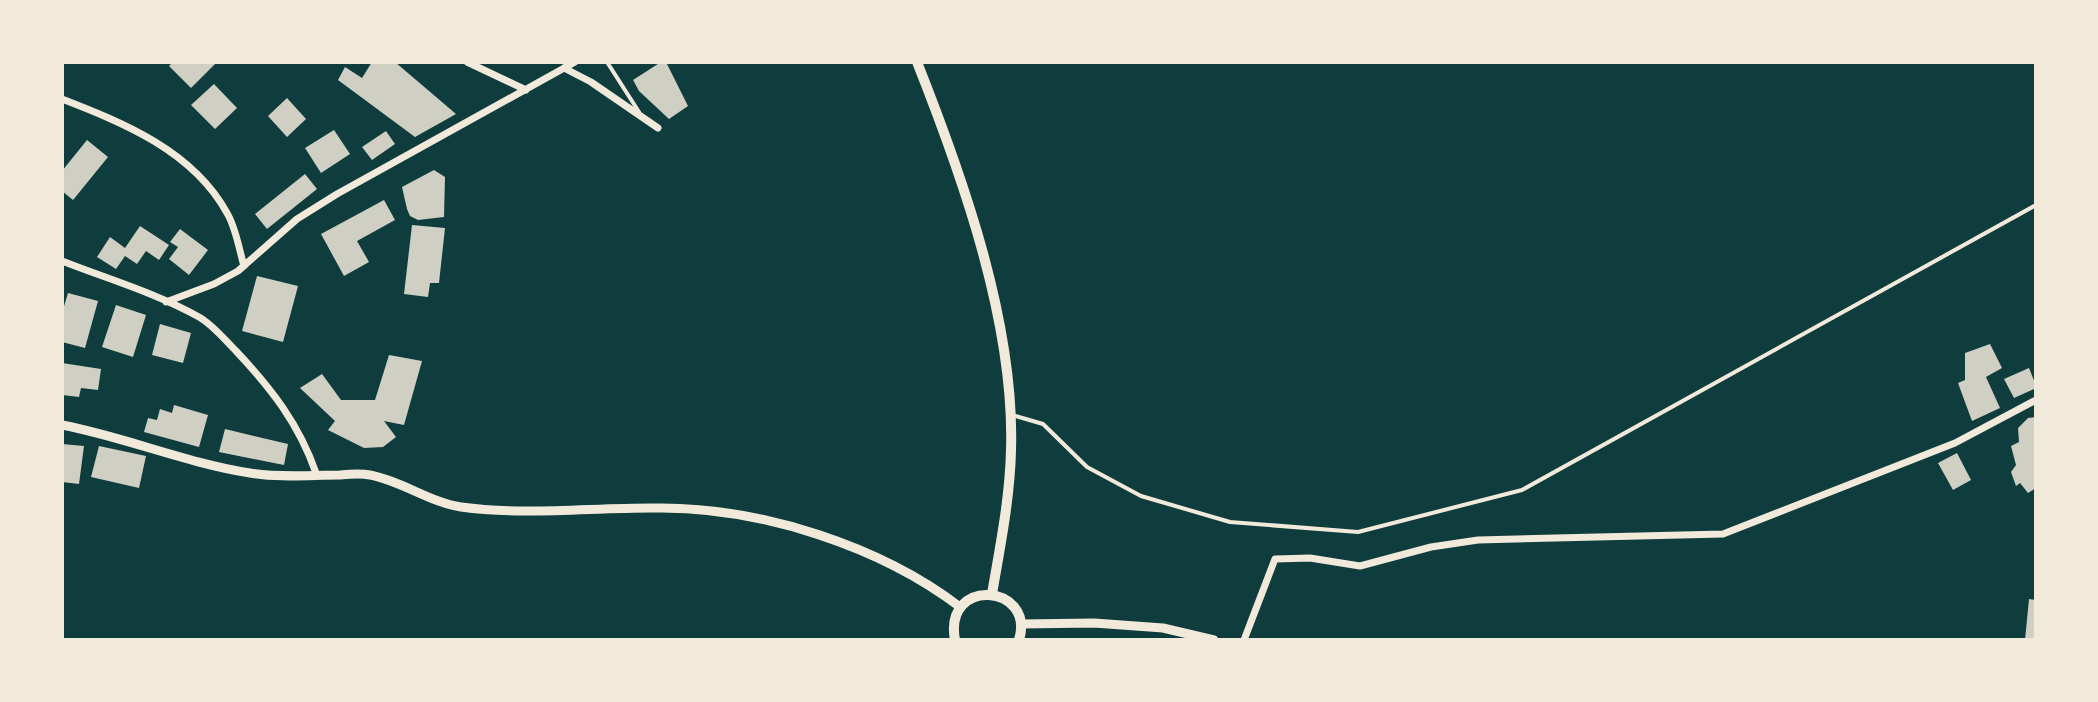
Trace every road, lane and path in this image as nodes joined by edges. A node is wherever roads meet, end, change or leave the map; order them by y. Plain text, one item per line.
1 (467, 62) edge
2 (575, 62) edge
3 (607, 62) edge
4 (917, 62) edge
5 (564, 68) junction
6 (526, 90) junction
7 (62, 99) edge
8 (643, 118) junction
9 (658, 128) dead end
10 (2036, 205) edge
11 (62, 261) edge
12 (244, 266) junction
13 (166, 302) junction
14 (2036, 400) edge
15 (1011, 415) junction
16 (62, 425) edge
17 (316, 473) junction
18 (992, 594) junction
19 (960, 607) junction
20 (1021, 624) junction
21 (955, 640) edge
22 (1019, 640) edge
23 (1214, 640) edge
24 (1244, 640) edge

1 - 6 street
2 - 5 street
3 - 8 lane
4 - 15 main road
5 - 6 street
5 - 8 street
6 - 12 street
7 - 12 street
8 - 9 street
10 - 15 lane
11 - 13 street
12 - 13 street
13 - 17 street
14 - 24 street
15 - 18 main road
16 - 17 street
17 - 19 street
18 - 19 main road
18 - 20 main road
19 - 21 main road
20 - 22 main road
20 - 23 street

